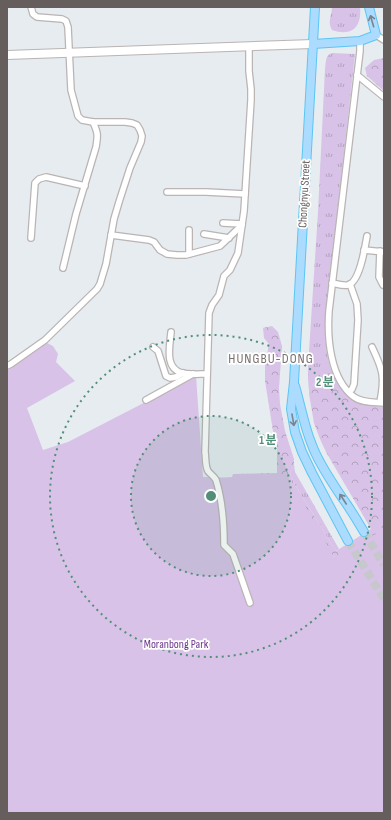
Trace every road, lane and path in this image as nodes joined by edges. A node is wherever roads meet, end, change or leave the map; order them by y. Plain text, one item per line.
1 (31, 7) edge
2 (315, 7) edge
3 (368, 7) edge
4 (376, 34) junction
5 (384, 40) edge
6 (360, 41) junction
7 (313, 44) junction
8 (249, 47) junction
9 (70, 53) junction
10 (7, 55) edge
11 (357, 75) junction
12 (384, 97) edge
13 (93, 122) junction
14 (84, 186) junction
15 (167, 192) dead end
16 (244, 194) junction
17 (223, 223) dead end
18 (242, 224) junction
19 (190, 230) dead end
20 (204, 234) dead end
21 (112, 235) junction
22 (368, 236) dead end
23 (31, 238) dead end
24 (229, 238) junction
25 (364, 250) junction
26 (382, 252) edge
27 (189, 254) junction
28 (63, 268) dead end
29 (332, 283) junction
30 (350, 284) junction
31 (383, 285) edge
32 (171, 332) dead end
33 (372, 346) dead end
34 (153, 347) dead end
35 (7, 366) edge
36 (183, 373) junction
37 (194, 374) junction
38 (207, 374) junction
39 (294, 382) junction
40 (349, 392) junction
41 (146, 400) dead end
42 (382, 403) edge
43 (364, 532) tunnel mouth
44 (348, 541) tunnel mouth
45 (250, 603) dead end

1 - 9 street
2 - 7 main road, Chongnyu Street
4 -> 3 main road
4 - 5 street
4 - 6 main road
6 - 7 main road
6 - 11 street
7 - 8 main road
7 - 39 main road, Chongnyu Street
8 - 9 main road
8 - 16 street
9 - 10 main road
9 - 13 street
11 - 12 street
11 - 29 street
13 - 14 street
13 - 21 street
14 - 23 street
14 - 28 street
15 - 16 street
16 - 18 street
17 - 18 street
18 - 24 street
18 - 38 street
19 - 27 street
20 - 24 street
21 - 27 street
21 - 35 street
22 - 25 street
24 - 27 street
25 - 26 street
25 - 30 street
26 - 31 street
29 - 30 street
29 - 40 street
30 - 40 street
32 - 36 street
33 - 42 street
34 - 36 street
36 - 37 street
37 - 38 street
37 - 41 street
38 - 45 street
43 -> 39 main road, Chongnyu Street
39 -> 44 main road, Chongnyu Street
40 - 42 street

